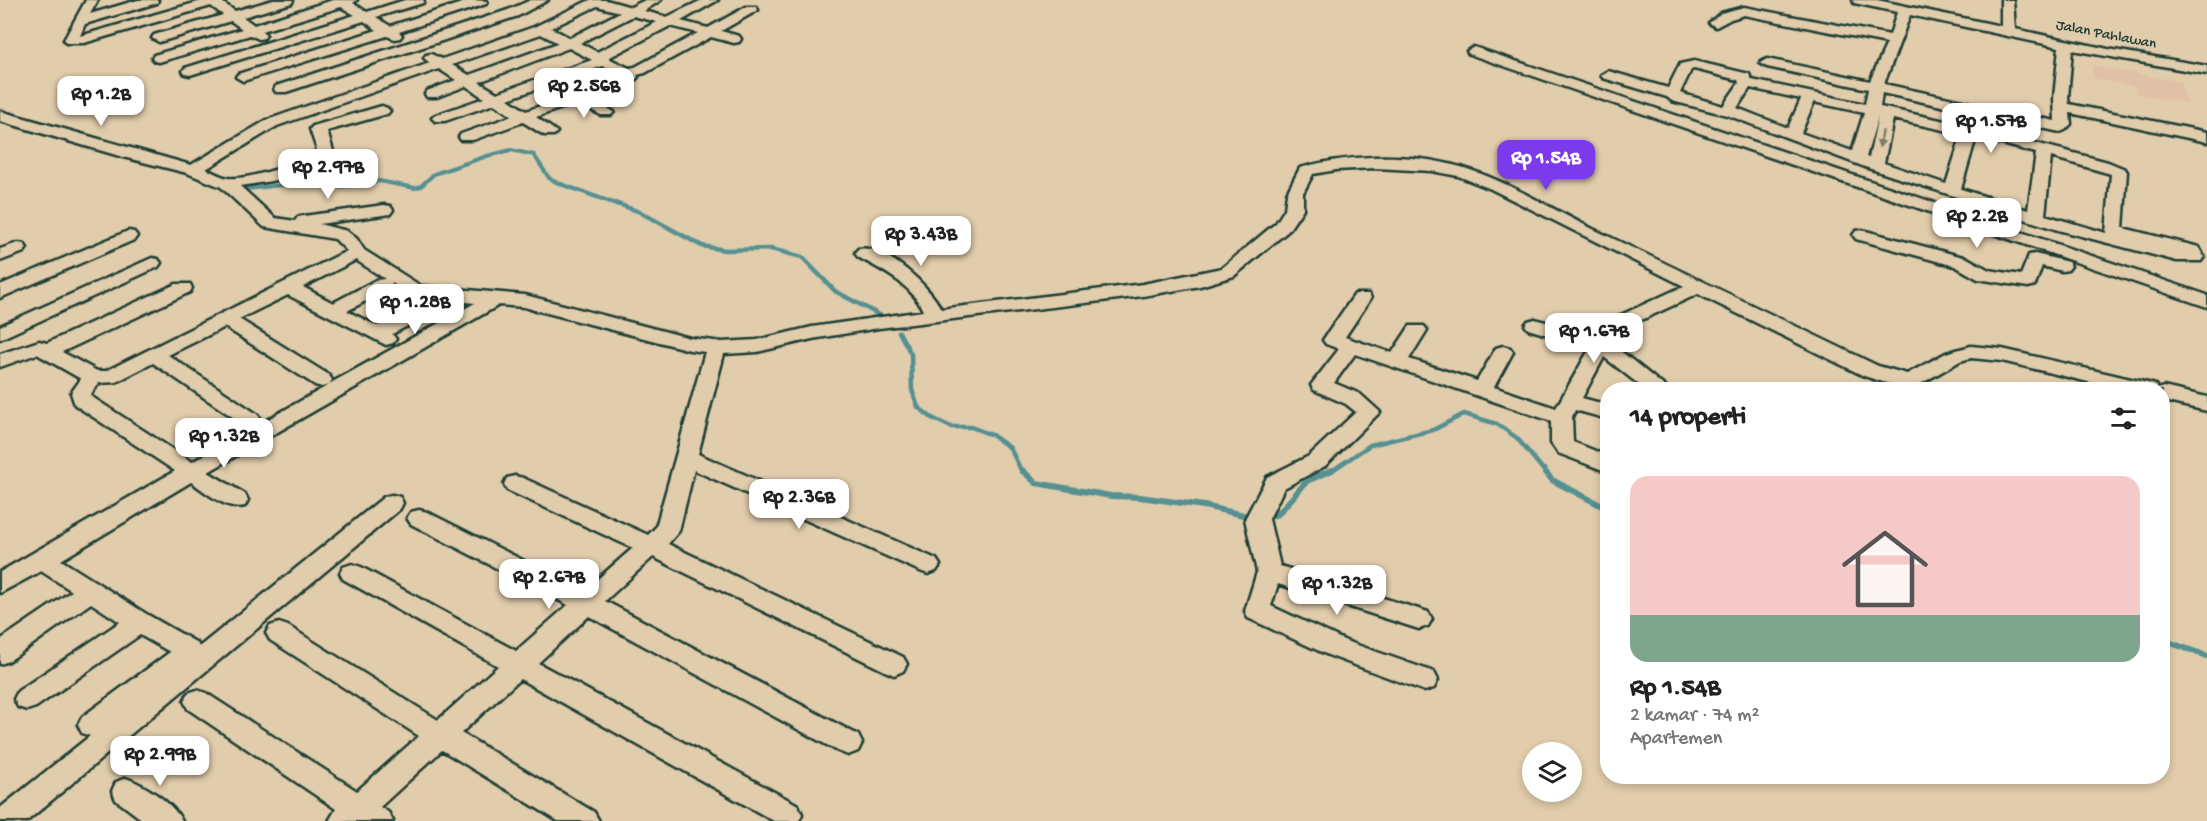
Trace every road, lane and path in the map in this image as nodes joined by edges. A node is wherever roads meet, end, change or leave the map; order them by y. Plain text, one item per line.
1 (92, 0) edge
2 (152, 0) edge
3 (215, 0) edge
4 (287, 0) edge
5 (418, 0) edge
6 (542, 0) edge
7 (655, 0) edge
8 (712, 0) edge
9 (1858, 0) edge
10 (2007, 0) edge
11 (345, 1) edge
12 (484, 1) edge
13 (598, 1) edge
14 (1905, 9) junction
15 (751, 10) dead end
16 (632, 11) junction
17 (513, 13) junction
18 (233, 15) junction
19 (364, 16) junction
20 (79, 21) junction
21 (670, 22) junction
22 (1716, 24) dead end
23 (541, 28) junction
24 (253, 30) junction
25 (388, 31) junction
26 (709, 32) junction
27 (2008, 32) junction
28 (159, 38) dead end
29 (734, 39) dead end
30 (1895, 40) junction
31 (570, 42) junction
32 (2066, 44) junction
33 (273, 45) junction
34 (414, 46) junction
35 (1474, 51) dead end
36 (159, 58) dead end
37 (601, 59) junction
38 (294, 61) junction
39 (438, 63) junction
40 (1767, 63) dead end
41 (2207, 70) edge
42 (190, 71) dead end
43 (627, 73) junction
44 (1608, 75) dead end
45 (243, 77) dead end
46 (317, 77) junction
47 (466, 81) junction
48 (1746, 83) junction
49 (1876, 85) junction
50 (281, 89) dead end
51 (432, 94) dead end
52 (1672, 94) junction
53 (343, 97) junction
54 (578, 97) junction
55 (1809, 97) junction
56 (495, 98) junction
57 (2063, 107) junction
58 (1728, 110) junction
59 (382, 111) dead end
60 (606, 112) dead end
61 (1879, 112) junction
62 (0, 116) edge
63 (523, 116) junction
64 (440, 118) dead end
65 (549, 132) dead end
66 (1970, 132) junction
67 (1792, 135) junction
68 (467, 137) dead end
69 (2207, 137) edge
70 (2044, 150) junction
71 (1858, 158) junction
72 (1876, 164) junction
73 (193, 170) junction
74 (226, 183) junction
75 (1952, 191) junction
76 (384, 210) dead end
77 (2036, 218) junction
78 (277, 225) junction
79 (1863, 235) dead end
80 (128, 236) dead end
81 (18, 248) dead end
82 (864, 253) dead end
83 (357, 254) junction
84 (0, 256) edge
85 (2081, 259) junction
86 (152, 263) dead end
87 (383, 284) dead end
88 (1700, 286) junction
89 (183, 288) dead end
90 (290, 288) junction
91 (0, 292) edge
92 (498, 297) junction
93 (1362, 298) dead end
94 (2207, 301) edge
95 (437, 303) dead end
96 (333, 311) junction
97 (935, 317) junction
98 (227, 320) junction
99 (1535, 325) dead end
100 (1417, 330) dead end
101 (0, 333) edge
102 (1601, 345) junction
103 (1352, 346) junction
104 (716, 348) junction
105 (47, 351) junction
106 (1503, 352) dead end
107 (154, 355) junction
108 (0, 361) edge
109 (1396, 362) junction
110 (93, 377) junction
111 (322, 380) dead end
112 (1649, 382) edge
113 (2115, 382) edge
114 (1482, 390) junction
115 (2170, 395) edge
116 (2207, 404) edge
117 (1566, 410) junction
118 (1600, 412) edge
119 (250, 419) dead end
120 (687, 458) junction
121 (1600, 461) edge
122 (187, 469) junction
123 (515, 484) dead end
124 (237, 500) dead end
125 (392, 503) dead end
126 (419, 518) dead end
127 (651, 546) junction
128 (41, 559) junction
129 (928, 565) dead end
130 (1269, 572) junction
131 (352, 573) dead end
132 (0, 584) edge
133 (91, 590) junction
134 (589, 604) junction
135 (1419, 619) dead end
136 (139, 622) junction
137 (279, 633) dead end
138 (0, 654) edge
139 (194, 657) junction
140 (894, 664) dead end
141 (517, 666) junction
142 (1425, 680) dead end
143 (27, 699) dead end
144 (197, 701) dead end
145 (92, 725) dead end
146 (440, 735) junction
147 (848, 743) dead end
148 (126, 791) dead end
149 (788, 814) dead end
150 (360, 816) edge
151 (6, 821) edge
152 (167, 821) edge
153 (584, 821) edge

1 - 20 street
2 - 20 street
3 - 18 street
3 - 20 street
4 - 18 street
5 - 19 street
6 - 17 street
7 - 16 street
8 - 21 street
9 - 14 street, Jalan Pahlawan
10 - 27 street
11 - 19 street
11 - 24 street
12 - 17 street
12 - 25 street
13 - 16 street
13 - 23 street
14 - 27 street, Jalan Pahlawan
14 - 30 street
15 - 26 street
16 - 21 street
16 - 31 street
17 - 23 street
17 - 34 street
18 - 24 street
18 - 28 street
19 - 25 street
19 - 33 street
21 - 26 street
21 - 37 street
22 - 30 street
23 - 31 street
23 - 39 street
24 - 33 street
24 - 36 street
25 - 34 street
25 - 38 street
26 - 29 street
26 - 43 street
27 - 32 street, Jalan Pahlawan
30 - 49 street
31 - 37 street
31 - 47 street
32 - 41 street, Jalan Pahlawan
32 - 57 street
33 - 38 street
33 - 42 street
34 - 39 street
34 - 46 street
35 - 85 street
37 - 43 street
37 - 56 street
38 - 45 street
38 - 46 street
39 - 47 street
39 - 53 street
40 - 49 street
43 - 54 street
44 - 52 street
46 - 50 street
46 - 53 street
47 - 51 street
47 - 56 street
48 - 52 street
48 - 55 street
48 - 58 street
49 - 57 street
49 - 61 street
52 - 58 street
53 - 73 street
54 - 60 street
54 - 63 street
55 - 61 street
55 - 67 street
56 - 63 street
56 - 64 street
57 - 69 street
58 - 67 street
59 - 74 street
61 - 66 street
61 - 71 street
61 -> 72 street
62 - 73 street
63 - 65 street
63 - 68 street
66 - 70 street
66 - 75 street
67 - 71 street
70 - 77 street
70 - 77 street
71 - 72 street
72 - 75 street
73 - 74 street
74 - 78 street
75 - 77 street
76 - 78 street
78 - 83 street
79 - 85 street
80 - 91 street
81 - 84 street
82 - 97 street
83 - 90 street
83 - 92 street
85 - 94 street
86 - 101 street
87 - 96 street
88 - 97 street
88 - 102 street
88 - 113 street
89 - 105 street
90 - 96 street
90 - 98 street
92 - 104 street
92 - 122 street
93 - 103 street
95 - 96 street
97 - 104 street
98 - 107 street
98 - 111 street
99 - 102 street
100 - 109 street
102 - 112 street
102 - 117 street
103 - 109 street
103 - 130 street
104 - 120 street
105 - 108 street
105 - 110 street
106 - 114 street
107 - 110 street
107 - 119 street
109 - 114 street
110 - 122 street
114 - 117 street
115 - 116 street
117 - 118 street
117 - 121 street
120 - 127 street
120 - 129 street
122 - 124 street
122 - 128 street
123 - 127 street
125 - 139 street
126 - 134 street
127 - 134 street
127 - 140 street
128 - 132 street
128 - 133 street
130 - 135 street
130 - 142 street
131 - 141 street
133 - 136 street
133 - 138 street
134 - 141 street
134 - 147 street
136 - 139 street
136 - 143 street
137 - 146 street
139 - 145 street
139 - 151 street
141 - 146 street
141 - 149 street
144 - 150 street
146 - 150 street
146 - 153 street
148 - 152 street

